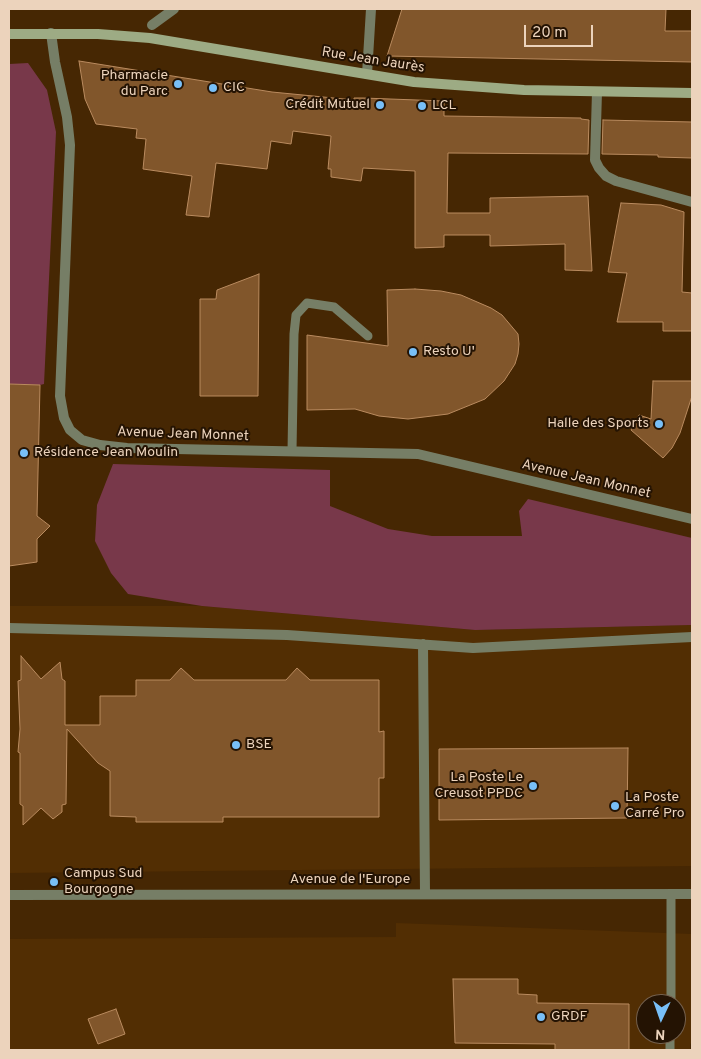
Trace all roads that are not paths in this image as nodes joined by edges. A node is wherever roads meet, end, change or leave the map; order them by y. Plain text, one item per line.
1 (174, 9) edge
2 (371, 9) edge
3 (152, 25) dead end
4 (51, 33) junction
5 (9, 34) edge
6 (367, 74) junction
7 (597, 92) junction
8 (692, 93) edge
9 (692, 202) edge
10 (368, 336) dead end
11 (292, 451) junction
12 (692, 519) edge
13 (9, 628) edge
14 (692, 637) edge
15 (424, 644) junction
16 (425, 894) junction
17 (671, 894) junction
18 (692, 894) edge
19 (9, 895) edge
20 (671, 994) edge

1 - 3 street
2 - 6 street
4 - 5 main road, Rue Jean Jaurès
4 - 6 main road, Rue Jean Jaurès
4 - 11 street, Avenue Jean Monnet
6 - 7 main road, Rue Jean Jaurès
7 - 8 main road, Rue Jean Jaurès
7 - 9 street
10 - 11 lane
11 - 12 street, Avenue Jean Monnet
13 - 15 street
14 - 15 street
15 - 16 street
16 - 17 street, Avenue de l'Europe
16 - 19 street, Avenue de l'Europe
17 - 18 street, Avenue de l'Europe
17 - 20 lane

